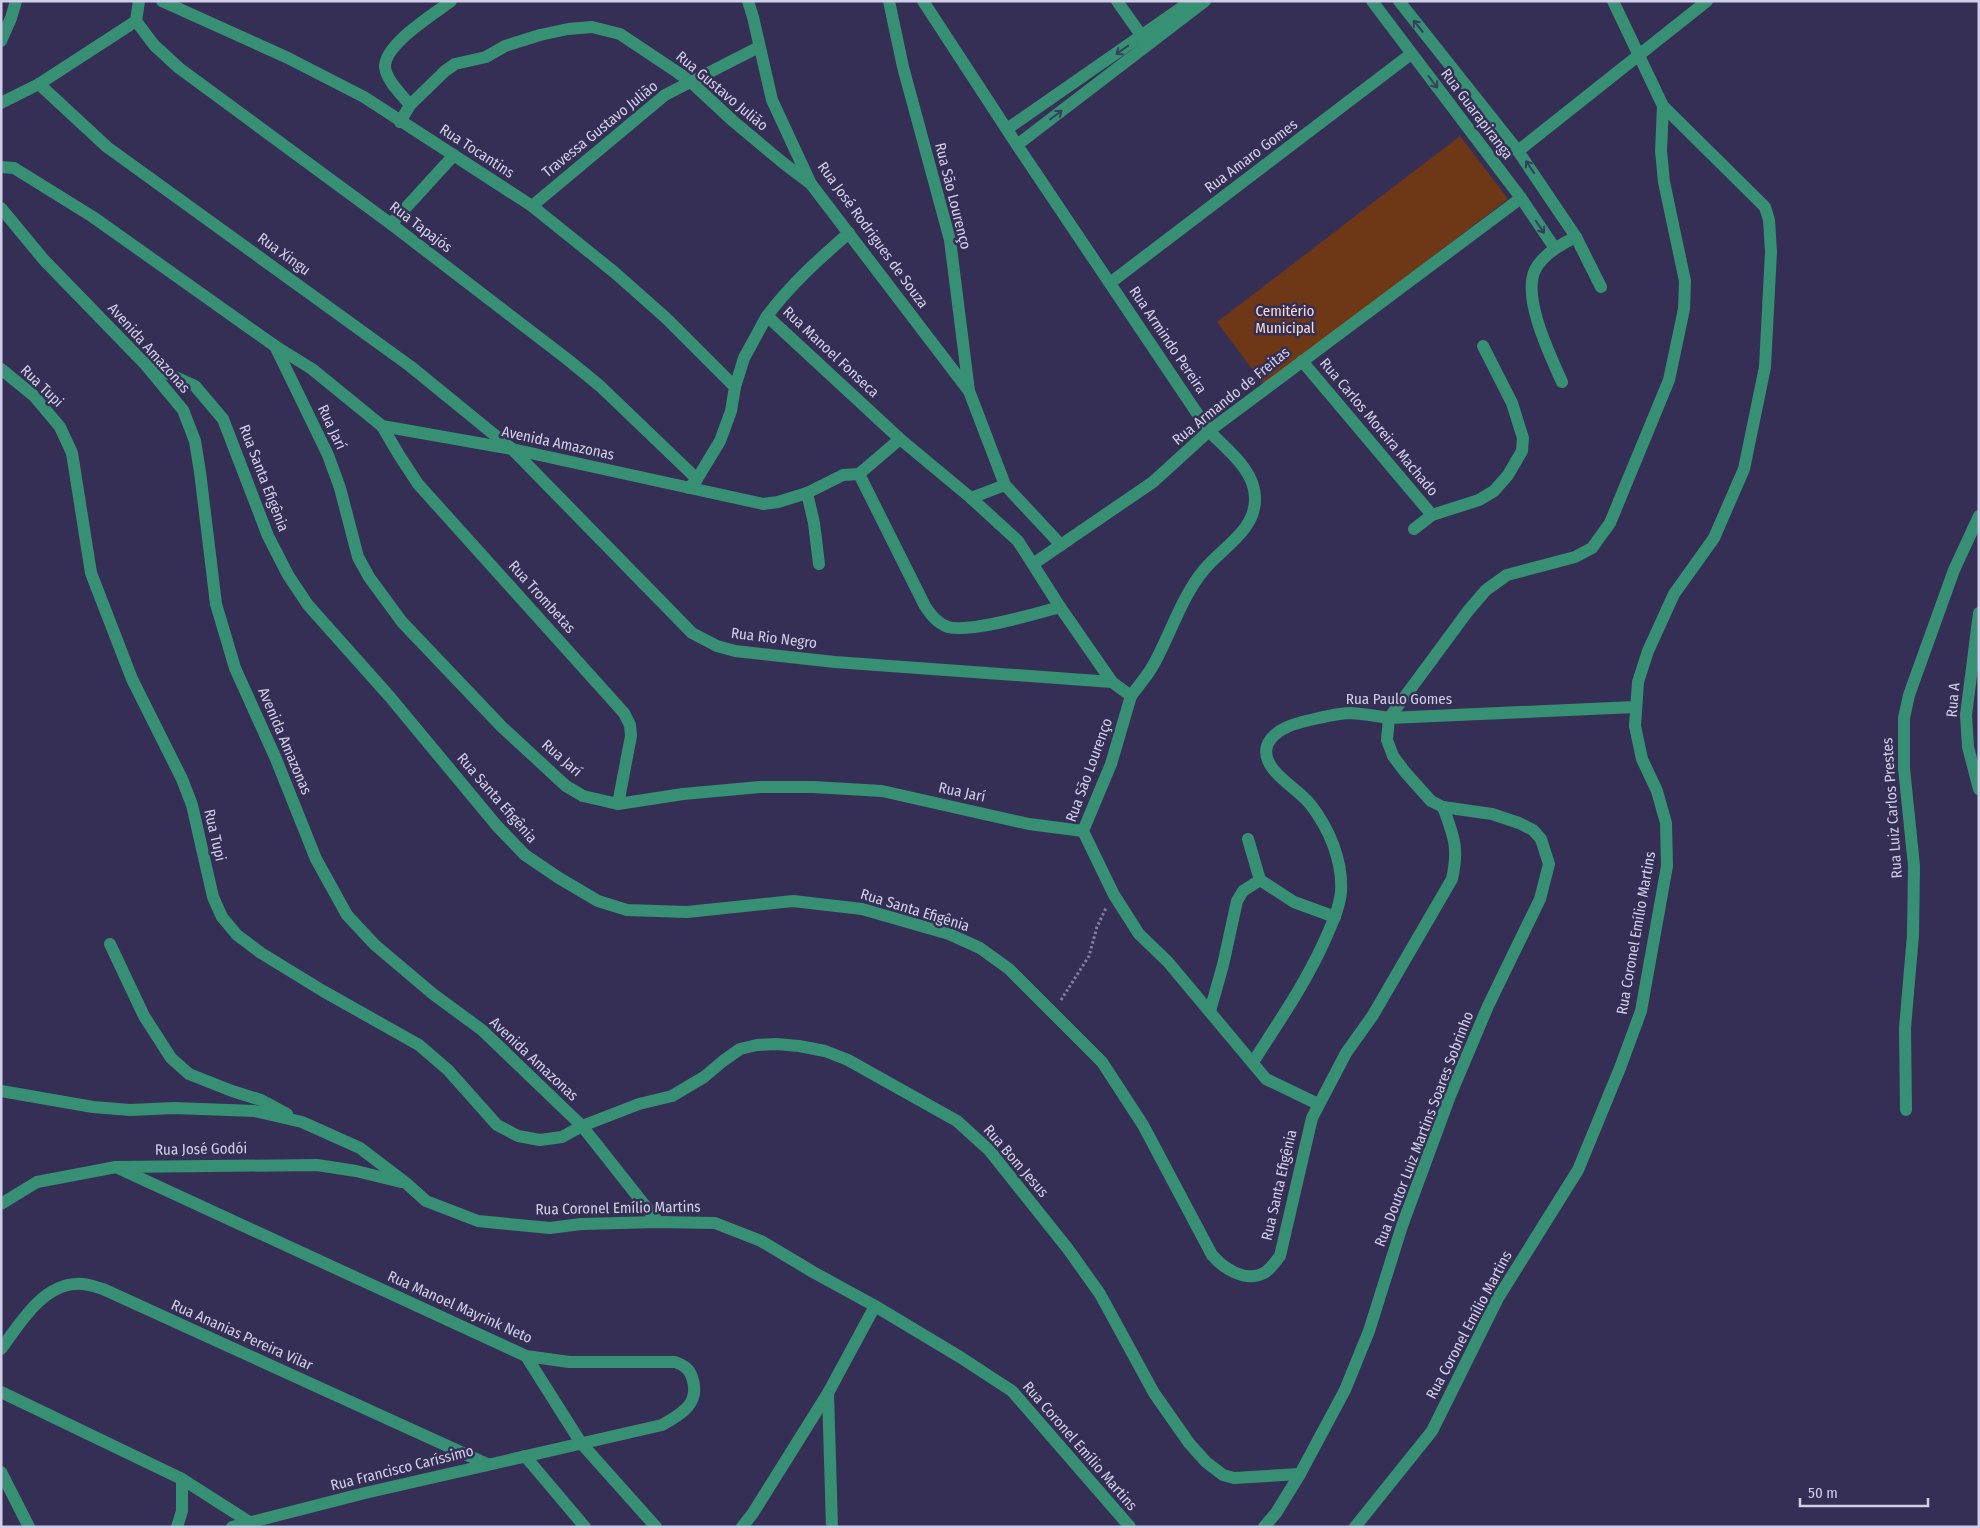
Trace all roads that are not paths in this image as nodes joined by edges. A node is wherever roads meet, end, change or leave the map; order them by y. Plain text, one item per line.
1 (16, 1) edge
2 (139, 1) edge
3 (162, 1) edge
4 (451, 1) edge
5 (748, 1) edge
6 (889, 1) edge
7 (923, 1) edge
8 (1117, 1) edge
9 (1190, 1) edge
10 (1205, 1) edge
11 (1372, 1) edge
12 (1399, 1) edge
13 (1613, 1) edge
14 (1707, 1) edge
15 (136, 21) junction
16 (1, 41) edge
17 (1145, 41) junction
18 (759, 47) junction
19 (1411, 54) junction
20 (1639, 56) junction
21 (691, 82) junction
22 (39, 84) junction
23 (1, 103) edge
24 (410, 105) junction
25 (1663, 106) junction
26 (400, 122) junction
27 (1007, 130) junction
28 (1017, 145) junction
29 (1518, 151) junction
30 (454, 155) junction
31 (1, 167) edge
32 (811, 184) junction
33 (1521, 198) junction
34 (532, 206) junction
35 (1, 208) edge
36 (391, 224) junction
37 (849, 234) junction
38 (1576, 237) junction
39 (1554, 247) junction
40 (1110, 283) junction
41 (1601, 286) dead end
42 (768, 316) junction
43 (275, 346) junction
44 (1483, 346) dead end
45 (1302, 360) junction
46 (144, 363) junction
47 (1, 369) edge
48 (1562, 382) dead end
49 (735, 387) junction
50 (969, 391) junction
51 (382, 426) junction
52 (1209, 431) junction
53 (900, 439) junction
54 (512, 449) junction
55 (859, 474) junction
56 (693, 483) junction
57 (1005, 485) junction
58 (807, 493) junction
59 (971, 498) junction
60 (1432, 515) junction
61 (1979, 516) edge
62 (1414, 529) dead end
63 (1061, 545) junction
64 (819, 564) dead end
65 (1033, 564) junction
66 (1060, 607) junction
67 (1979, 613) edge
68 (1112, 682) junction
69 (1131, 696) junction
70 (1635, 708) junction
71 (1389, 718) junction
72 (1979, 789) edge
73 (618, 804) junction
74 (1443, 808) junction
75 (1083, 832) junction
76 (1248, 839) dead end
77 (1260, 880) junction
78 (1335, 917) junction
79 (110, 944) dead end
80 (1210, 1011) junction
81 (1253, 1062) junction
82 (1, 1091) edge
83 (1318, 1104) junction
84 (1906, 1110) dead end
85 (302, 1122) junction
86 (582, 1126) junction
87 (116, 1167) junction
88 (406, 1183) junction
89 (1, 1204) edge
90 (658, 1222) junction
91 (875, 1306) junction
92 (1, 1349) edge
93 (526, 1356) junction
94 (1, 1392) edge
95 (828, 1393) junction
96 (580, 1443) junction
97 (525, 1456) junction
98 (487, 1464) junction
99 (1, 1472) edge
100 (1300, 1474) junction
101 (182, 1479) junction
102 (251, 1523) junction
103 (1360, 1525) edge
104 (29, 1527) edge
105 (177, 1527) edge
106 (232, 1527) edge
107 (585, 1527) edge
108 (656, 1527) edge
109 (742, 1527) edge
110 (832, 1527) edge
111 (1130, 1527) edge
112 (1264, 1527) edge

1 - 16 street
2 - 15 street
3 - 26 street, Rua Tocantins
4 - 24 street
5 - 18 street, Rua José Rodrigues de Souza
6 - 50 street, Rua São Lourenço
7 - 27 street, Rua Armindo Pereira
8 - 17 street
9 - 17 street
10 - 17 street
11 - 19 street, Rua Guarapiranga
29 -> 12 street, Rua Guarapiranga
13 - 20 street
14 - 20 street
15 - 22 street
15 - 36 street, Rua Tapajós
17 -> 27 street
28 -> 17 street
18 - 21 street, Travessa Gustavo Julião
18 - 32 street, Rua José Rodrigues de Souza
19 -> 33 street, Rua Guarapiranga
19 - 40 street, Rua Amaro Gomes
20 - 25 street
20 - 29 street
21 - 24 street, Rua Gustavo Julião
21 - 32 street, Rua Gustavo Julião
21 - 34 street, Travessa Gustavo Julião
22 - 23 street
22 - 54 street, Rua Xingu
24 - 26 street, Rua Gustavo Julião
25 - 70 street, Rua Coronel Emílio Martins
25 - 71 street
26 - 30 street, Rua Tocantins
27 - 28 street, Rua Armindo Pereira
28 - 40 street, Rua Armindo Pereira
38 -> 29 street, Rua Guarapiranga
30 - 34 street, Rua Tocantins
30 - 36 street
31 - 43 street, Avenida Amazonas
32 - 37 street, Rua José Rodrigues de Souza
33 -> 39 street, Rua Guarapiranga
33 - 45 street, Rua Armando de Freitas
34 - 49 street, Rua Tocantins
35 - 46 street, Avenida Amazonas
36 - 56 street, Rua Tapajós
37 - 42 street
37 - 50 street, Rua José Rodrigues de Souza
38 - 39 street
38 - 41 street, Rua Guarapiranga
39 - 48 street
40 - 52 street, Rua Armindo Pereira
42 - 49 street, Rua Manoel Fonseca
42 - 53 street, Rua Manoel Fonseca
43 - 51 street, Avenida Amazonas
43 - 73 street, Rua Jarí
44 - 60 street
45 - 52 street, Rua Armando de Freitas
45 - 60 street, Rua Carlos Moreira Machado
46 - 83 street, Rua Santa Efigênia
46 - 86 street, Avenida Amazonas
47 - 86 street, Rua Tupi
49 - 56 street, Rua Manoel Fonseca
50 - 57 street, Rua São Lourenço
51 - 54 street, Avenida Amazonas
51 - 73 street, Rua Trombetas
52 - 63 street, Rua Armando de Freitas
52 - 69 street, Rua Armindo Pereira
53 - 55 street
53 - 59 street, Rua Manoel Fonseca
54 - 56 street, Avenida Amazonas
54 - 68 street, Rua Rio Negro
55 - 58 street, Avenida Amazonas
55 - 66 street
56 - 58 street, Avenida Amazonas
57 - 59 street
57 - 63 street
58 - 64 street
59 - 65 street, Rua Manoel Fonseca
60 - 62 street
61 - 84 street, Rua Luiz Carlos Prestes
63 - 65 street, Rua Armando de Freitas
65 - 66 street
66 - 68 street
67 - 72 street, Rua A
68 - 69 street
69 - 75 street, Rua São Lourenço
70 - 71 street, Rua Paulo Gomes
70 - 103 street, Rua Coronel Emílio Martins
71 - 74 street
71 - 78 street, Rua Paulo Gomes
73 - 75 street, Rua Jarí
74 - 83 street, Rua Santa Efigênia
74 - 100 street, Rua Doutor Luiz Martins Soares Sobrinho
75 - 80 street, Rua São Lourenço
76 - 77 street
77 - 78 street
77 - 80 street
78 - 81 street, Rua Paulo Gomes
79 - 85 street
80 - 81 street, Rua São Lourenço
81 - 83 street, Rua São Lourenço
82 - 85 street, Rua Coronel Emílio Martins
85 - 88 street, Rua Coronel Emílio Martins
86 - 90 street, Avenida Amazonas
86 - 100 street, Rua Bom Jesus
87 - 88 street, Rua José Godói
87 - 89 street, Rua José Godói
87 - 93 street, Rua Manoel Mayrink Neto
88 - 90 street, Rua Coronel Emílio Martins
90 - 91 street, Rua Coronel Emílio Martins
91 - 95 street
91 - 111 street, Rua Coronel Emílio Martins
92 - 98 street, Rua Ananias Pereira Vilar
93 - 96 street
93 - 96 street, Rua Manoel Mayrink Neto
94 - 101 street
95 - 109 street
95 - 110 street
96 - 97 street, Rua Francisco Caríssimo
96 - 108 street
97 - 98 street, Rua Francisco Caríssimo
97 - 107 street
98 - 102 street, Rua Francisco Caríssimo
99 - 104 street
100 - 112 street, Rua Doutor Luiz Martins Soares Sobrinho
101 - 102 street
101 - 105 street
102 - 106 street, Rua Francisco Caríssimo

